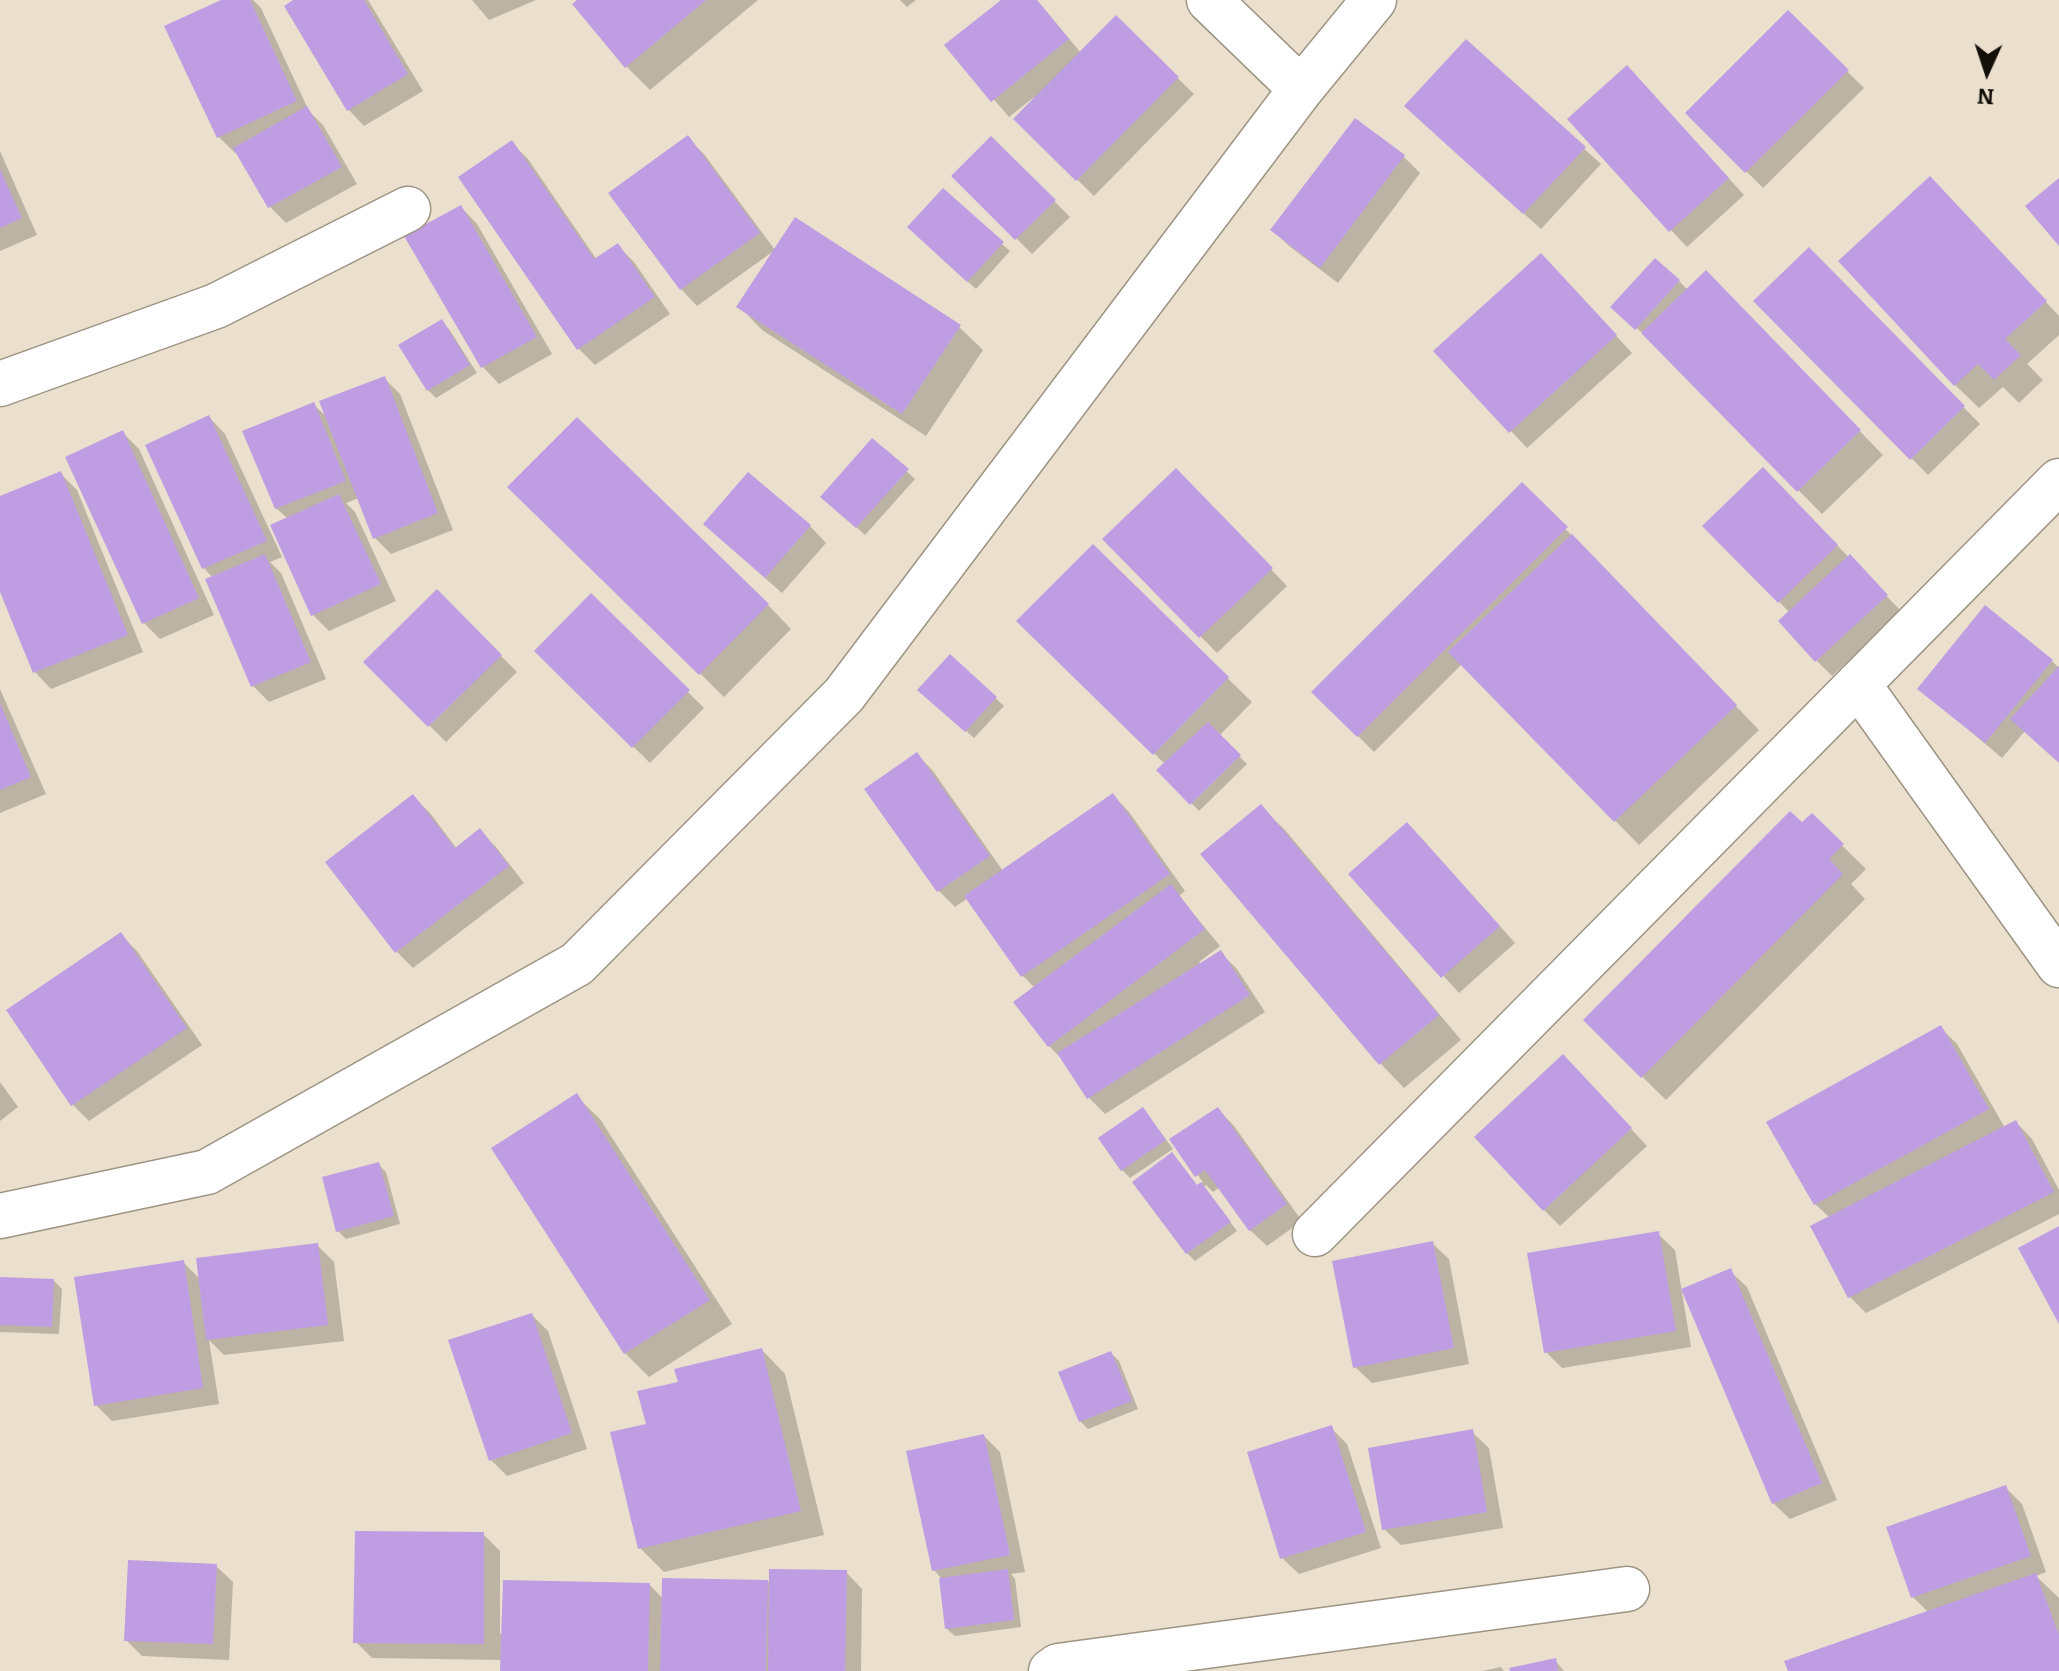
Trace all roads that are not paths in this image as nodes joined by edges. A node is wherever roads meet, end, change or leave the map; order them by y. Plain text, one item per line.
1 (1209, 0) edge
2 (1374, 0) edge
3 (1301, 89) junction
4 (408, 209) dead end
5 (0, 384) edge
6 (2059, 481) edge
7 (1858, 684) junction
8 (2059, 965) edge
9 (0, 1216) edge
10 (1315, 1234) dead end
11 (1627, 1589) dead end
12 (1051, 1671) edge

1 - 3 street
2 - 3 street
3 - 9 street
4 - 5 street
6 - 7 street
7 - 8 street
7 - 10 street
11 - 12 street

